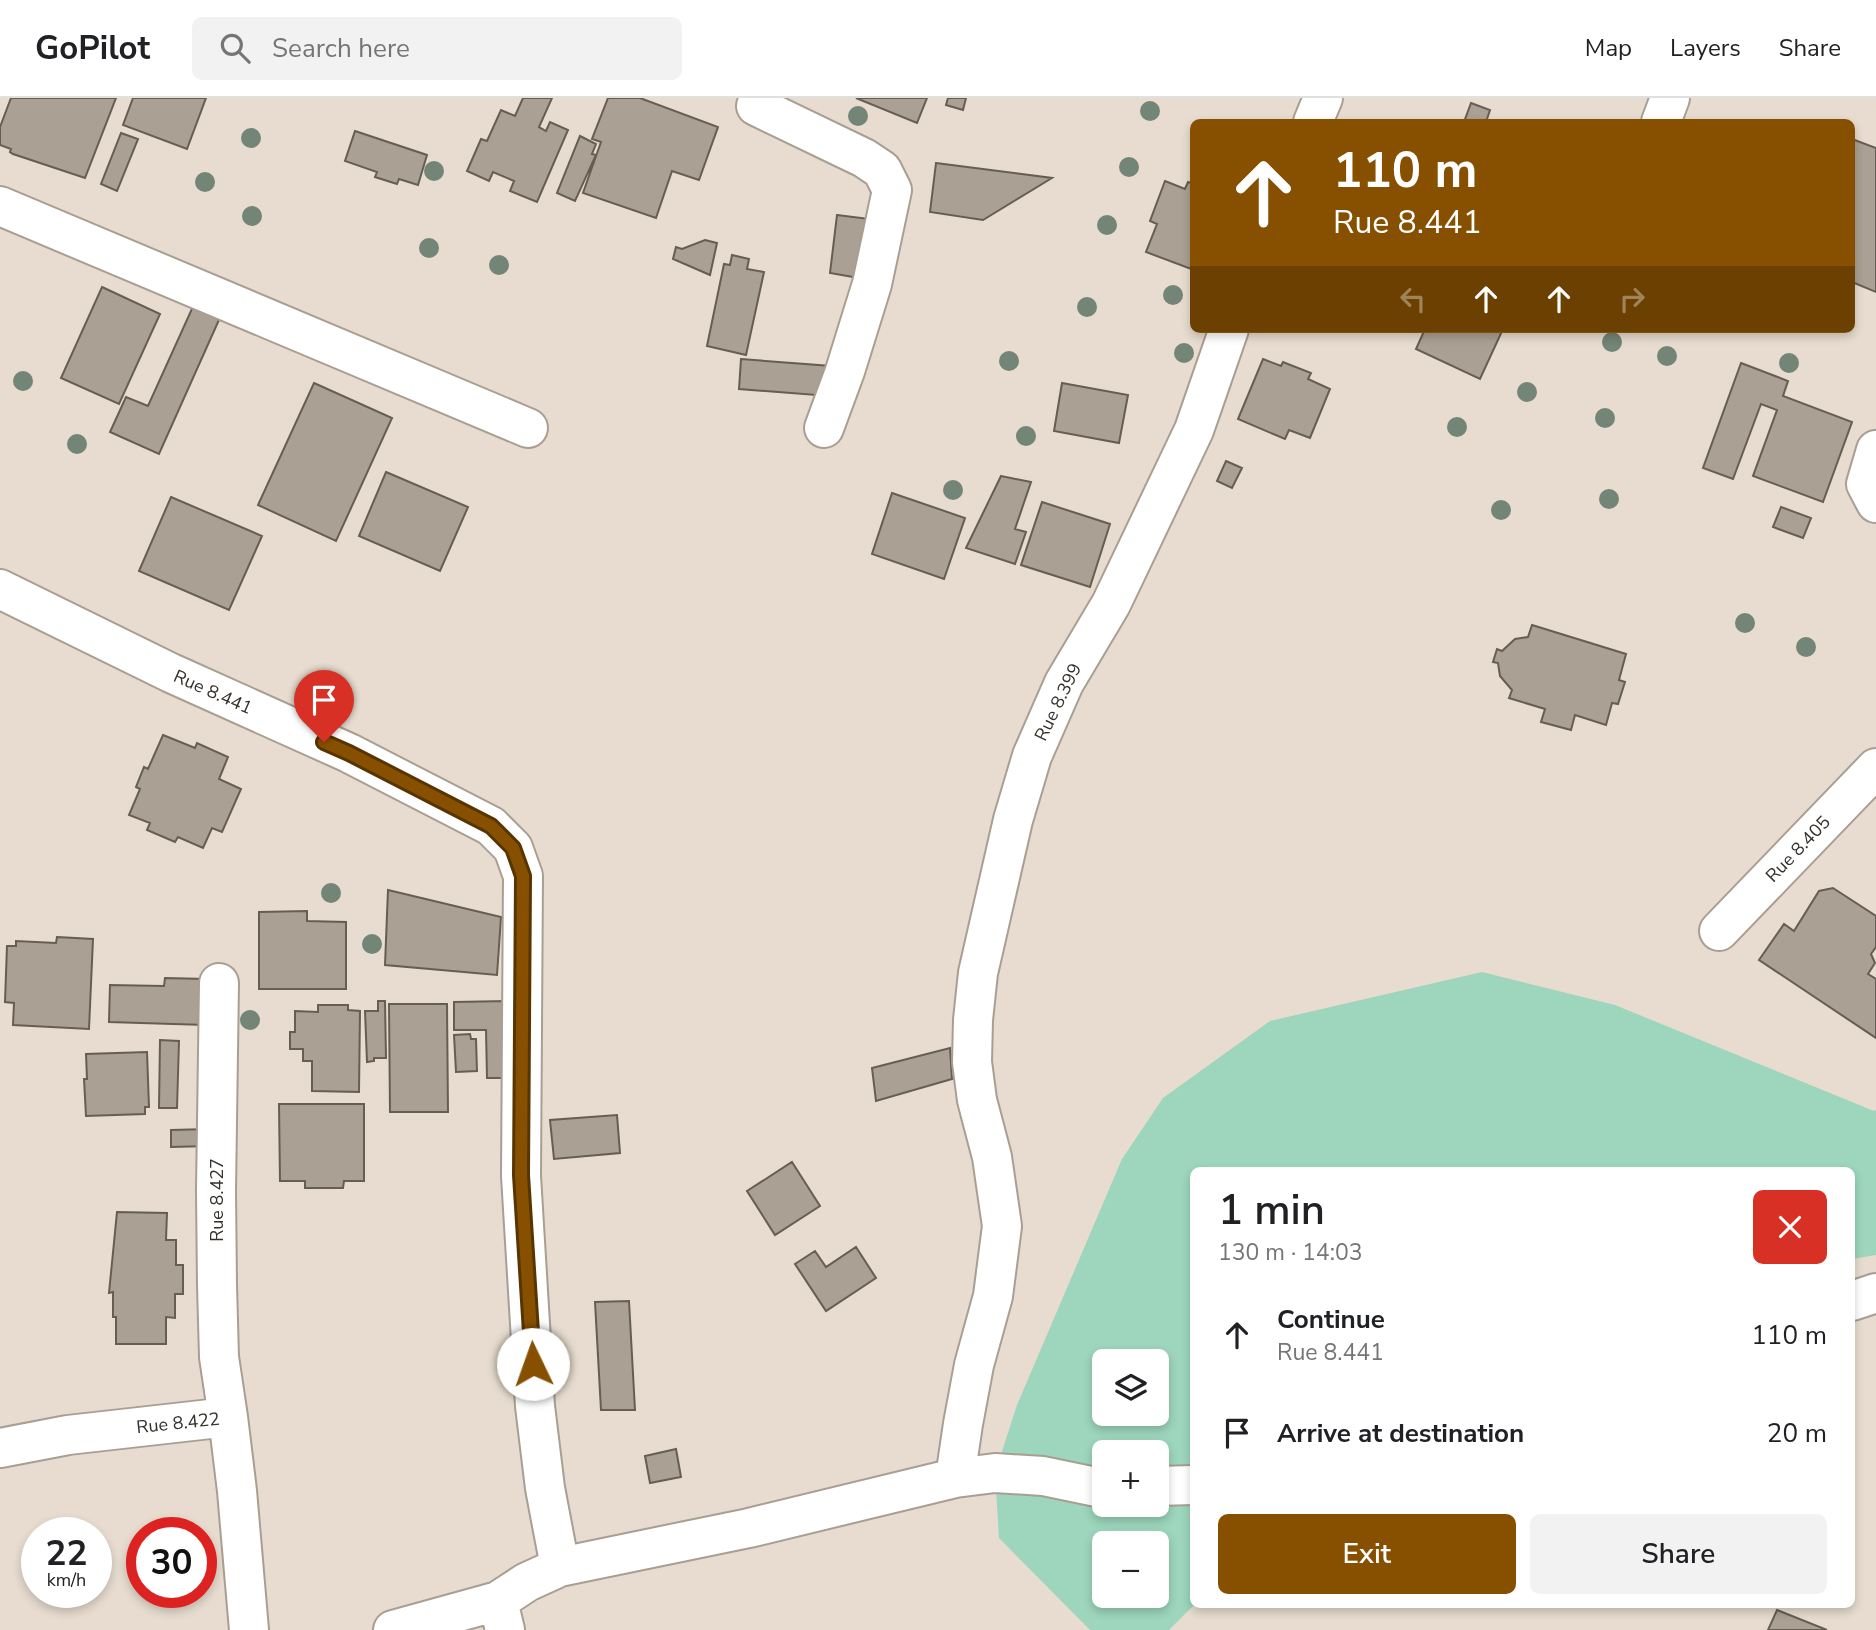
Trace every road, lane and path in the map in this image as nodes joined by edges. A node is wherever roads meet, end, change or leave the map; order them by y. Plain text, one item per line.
1 (1323, 98) edge
2 (1670, 98) edge
3 (749, 101) edge
4 (1314, 119) edge
5 (1662, 119) edge
6 (0, 206) edge
7 (1228, 333) edge
8 (528, 428) dead end
9 (824, 428) dead end
10 (1876, 450) edge
11 (1876, 503) edge
12 (0, 589) edge
13 (1876, 768) edge
14 (1719, 931) dead end
15 (219, 984) dead end
16 (1876, 1293) edge
17 (1855, 1300) edge
18 (228, 1417) junction
19 (0, 1448) edge
20 (955, 1478) junction
21 (1190, 1485) edge
22 (1169, 1486) edge
23 (1092, 1487) edge
24 (560, 1567) junction
25 (501, 1615) edge
26 (249, 1630) edge
27 (393, 1630) edge

1 - 4 street
2 - 5 street
3 - 9 street
6 - 8 street
7 - 20 street, Rue 8.399
10 - 11 street
12 - 24 street, Rue 8.441
13 - 14 street, Rue 8.405
15 - 18 street, Rue 8.427
16 - 17 street
18 - 19 street, Rue 8.422
18 - 26 street, Rue 8.422
20 - 23 street
20 - 24 street
21 - 22 street
24 - 25 street
25 - 27 street

